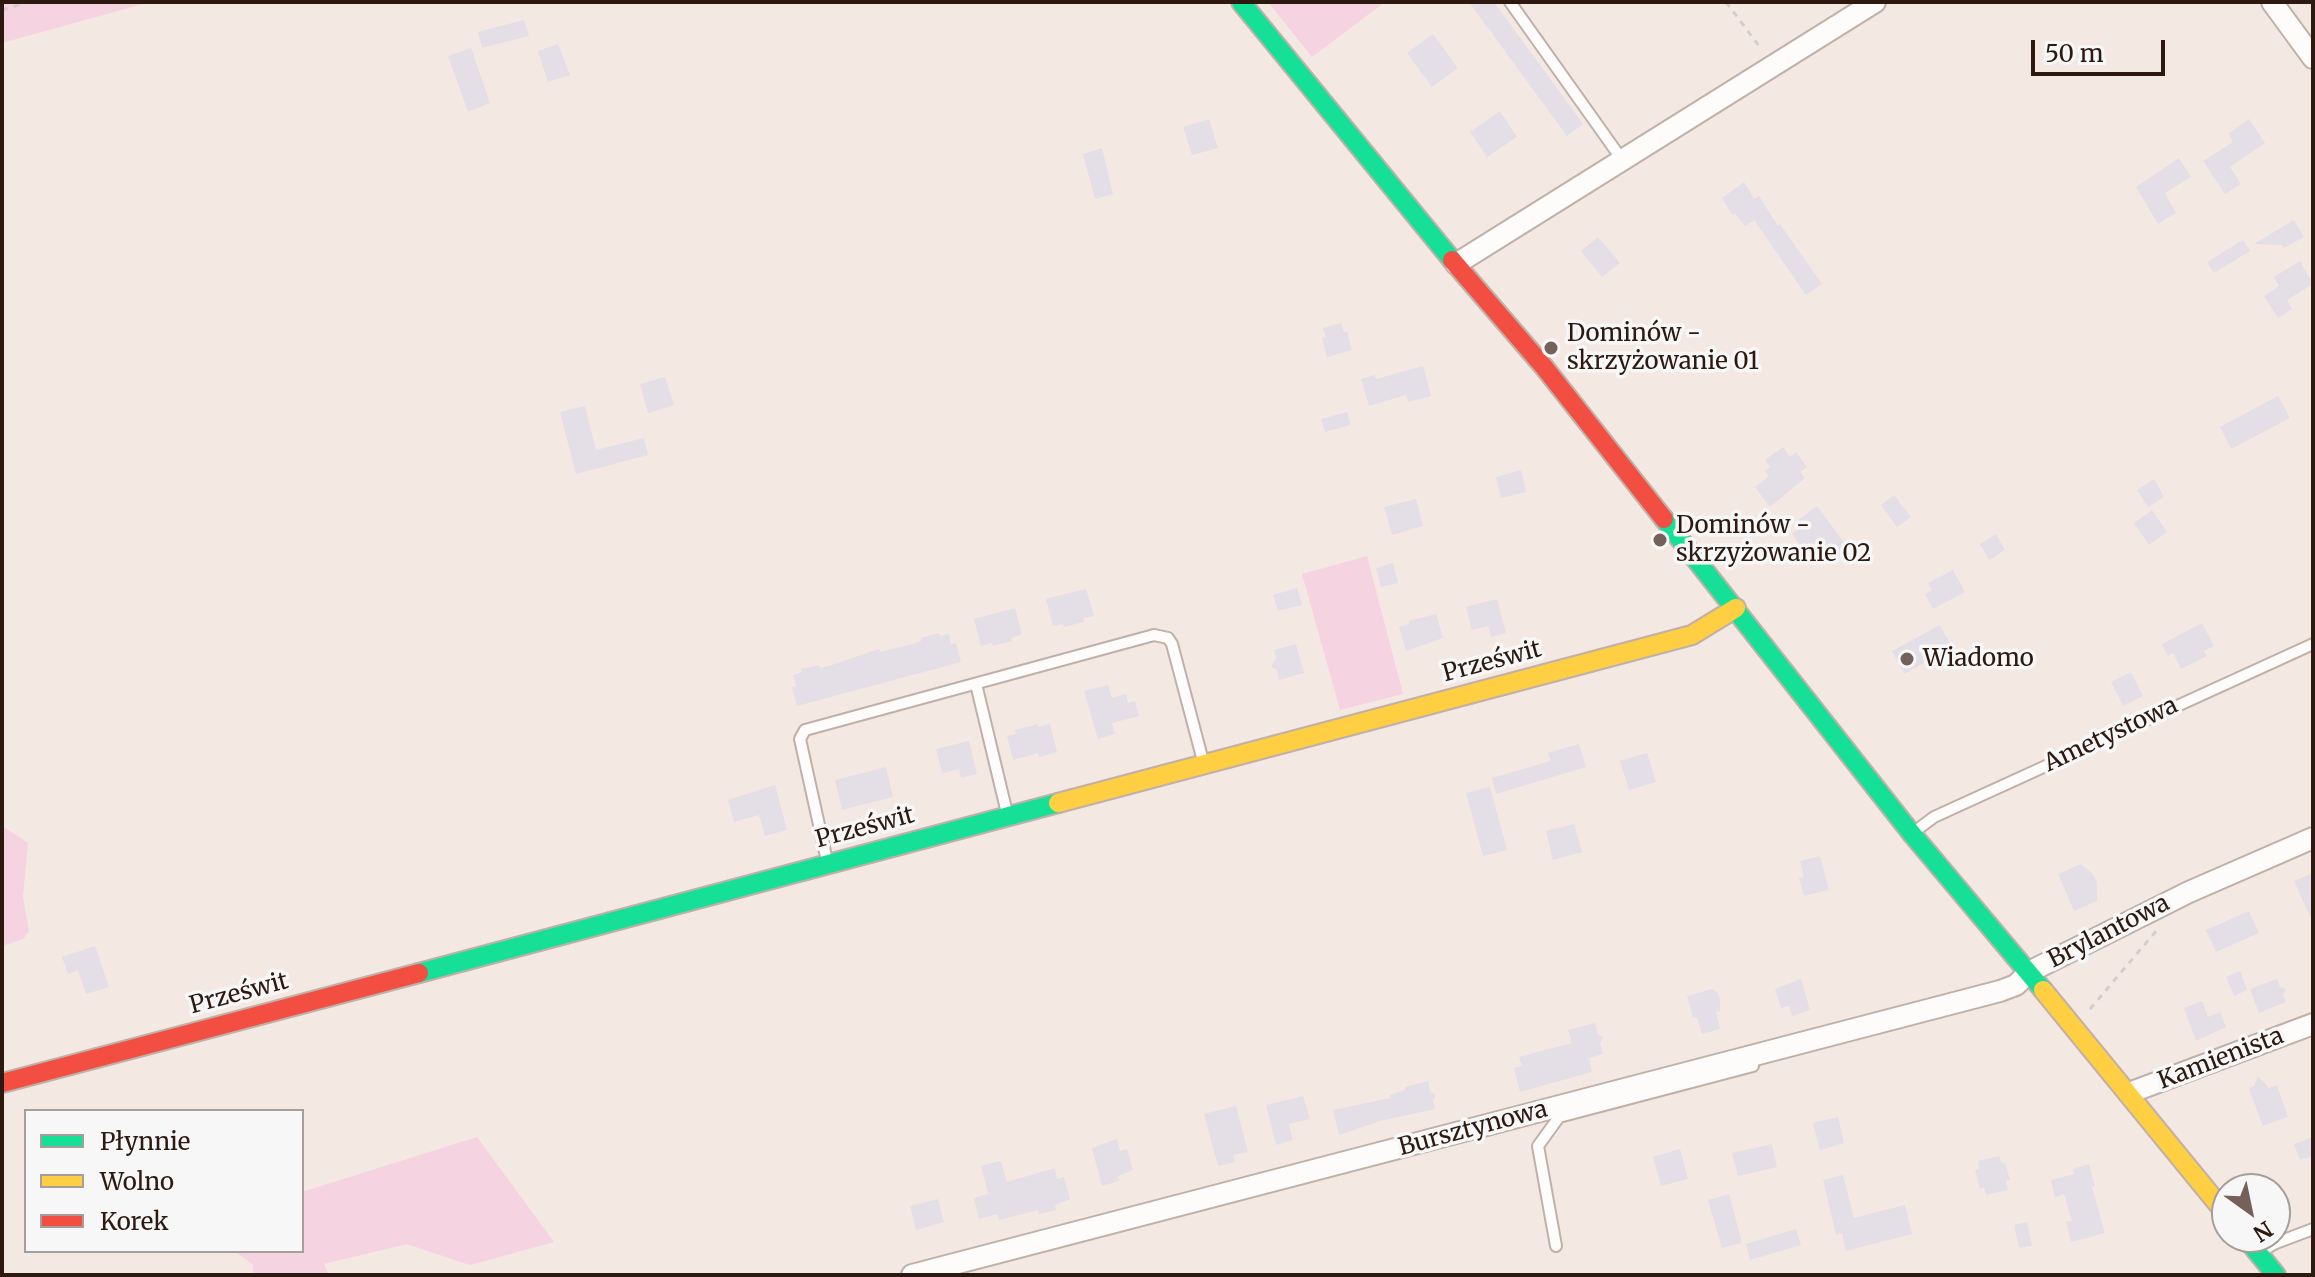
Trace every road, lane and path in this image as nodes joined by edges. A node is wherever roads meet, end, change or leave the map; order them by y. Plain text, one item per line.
1 (29, 2) edge
2 (1241, 2) edge
3 (1510, 2) edge
4 (1726, 2) edge
5 (1875, 2) edge
6 (2272, 2) edge
7 (2, 10) edge
8 (2313, 58) edge
9 (1774, 66) junction
10 (1623, 161) junction
11 (1456, 264) junction
12 (1736, 608) junction
13 (2313, 644) edge
14 (976, 684) junction
15 (1204, 763) junction
16 (1007, 815) junction
17 (1912, 834) junction
18 (2313, 838) edge
19 (828, 863) junction
20 (2160, 927) dead end
21 (2034, 979) junction
22 (2313, 1024) edge
23 (2075, 1028) junction
24 (2, 1083) edge
25 (2129, 1093) junction
26 (2211, 1195) edge
27 (2313, 1229) edge
28 (1556, 1246) dead end
29 (2258, 1254) joint
30 (912, 1275) edge
31 (2276, 1275) edge

1 - 7 path
2 - 11 street
3 - 10 lane
4 - 9 path
5 - 9 street
6 - 8 street
9 - 10 street
10 - 11 street
11 - 12 street
12 - 15 street, Prześwit
12 - 17 street
13 - 17 lane, Ametystowa
14 - 15 lane
14 - 16 lane
14 - 19 lane
15 - 16 street, Prześwit
16 - 19 street, Prześwit
17 - 21 street
18 - 21 street, Brylantowa
19 - 24 street, Prześwit
20 - 23 path, Brylantowa
21 - 23 street
21 - 28 lane
21 - 30 street, Bursztynowa
22 - 25 street, Kamienista
23 - 25 street
25 - 26 street
27 - 29 lane
29 - 31 street

